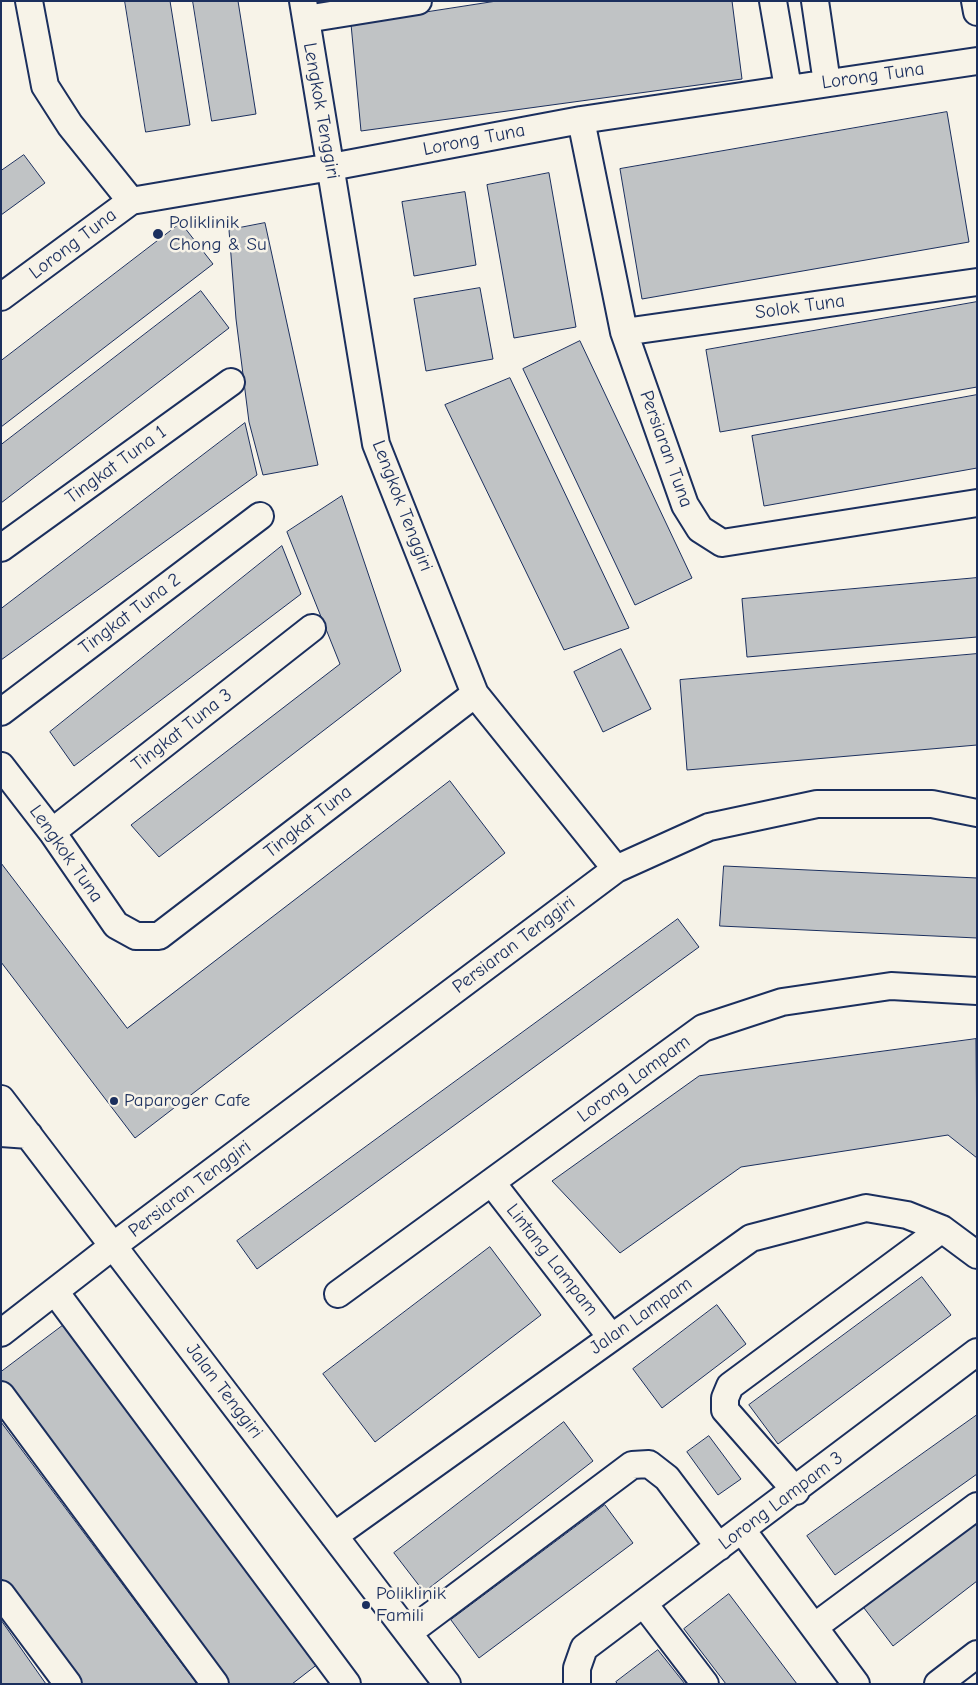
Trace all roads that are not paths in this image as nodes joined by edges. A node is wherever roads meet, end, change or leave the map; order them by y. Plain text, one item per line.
1 (29, 1) edge
2 (418, 1) edge
3 (773, 1) edge
4 (815, 1) edge
5 (975, 1) edge
6 (304, 10) edge
7 (977, 12) edge
8 (977, 61) edge
9 (827, 83) junction
10 (788, 88) junction
11 (581, 120) junction
12 (330, 167) junction
13 (131, 201) junction
14 (977, 282) edge
15 (1, 297) edge
16 (624, 332) junction
17 (231, 382) dead end
18 (977, 503) edge
19 (260, 516) dead end
20 (1, 548) edge
21 (312, 628) dead end
22 (475, 694) junction
23 (1, 712) edge
24 (1, 766) edge
25 (977, 813) edge
26 (52, 832) junction
27 (616, 869) junction
28 (136, 936) joint
29 (977, 991) edge
30 (1, 1099) edge
31 (1, 1133) edge
32 (29, 1135) junction
33 (492, 1183) junction
34 (942, 1228) junction
35 (113, 1246) junction
36 (977, 1255) edge
37 (56, 1293) junction
38 (338, 1294) dead end
39 (1, 1333) edge
40 (611, 1337) junction
41 (977, 1352) edge
42 (1, 1395) edge
43 (796, 1490) junction
44 (977, 1506) edge
45 (742, 1530) junction
46 (334, 1536) junction
47 (719, 1547) junction
48 (1, 1594) edge
49 (644, 1604) junction
50 (814, 1627) junction
51 (408, 1633) junction
52 (977, 1654) edge
53 (68, 1684) edge
54 (215, 1684) edge
55 (347, 1684) edge
56 (447, 1684) edge
57 (577, 1684) edge
58 (705, 1684) edge
59 (856, 1684) edge
60 (938, 1684) edge

1 - 13 street
2 - 6 street
3 - 10 street
4 - 9 street
5 - 7 street
6 - 12 street, Lengkok Tenggiri
8 - 9 street, Lorong Tuna
9 - 10 street, Lorong Tuna
10 - 11 street, Lorong Tuna
11 - 12 street, Lorong Tuna
11 - 16 street, Persiaran Tuna
12 - 13 street, Lorong Tuna
12 - 22 street, Lengkok Tenggiri
13 - 15 street, Lorong Tuna
14 - 16 street, Solok Tuna
16 - 18 street, Persiaran Tuna
17 - 20 street, Tingkat Tuna 1
19 - 23 street, Tingkat Tuna 2
21 - 26 street, Tingkat Tuna 3
22 - 27 street, Lengkok Tenggiri
22 - 28 street, Tingkat Tuna
24 - 26 street, Lengkok Tuna
25 - 27 street, Persiaran Tenggiri
26 - 28 street, Lengkok Tuna
27 - 35 street, Persiaran Tenggiri
29 - 33 street, Lorong Lampam
30 - 32 street, Jalan Tenggiri
31 - 32 street
32 - 35 street, Jalan Tenggiri
33 - 38 street, Lorong Lampam
33 - 40 street, Lintang Lampam
34 - 36 street, Jalan Lampam
34 - 40 street, Jalan Lampam
34 - 43 street
35 - 37 street, Persiaran Tenggiri
35 - 46 street, Jalan Tenggiri
37 - 39 street, Persiaran Tenggiri
37 - 55 street
40 - 46 street, Jalan Lampam
41 - 43 street, Lorong Lampam 3
42 - 54 street
43 - 45 street, Lorong Lampam 3
44 - 50 street
45 - 47 street, Lorong Lampam 3
45 - 50 street
46 - 51 street, Jalan Tenggiri
47 - 49 street, Lorong Lampam 3
47 - 51 street
48 - 53 street
49 - 57 street, Lorong Lampam 3
49 - 58 street
50 - 59 street
51 - 56 street, Jalan Tenggiri
52 - 60 street

